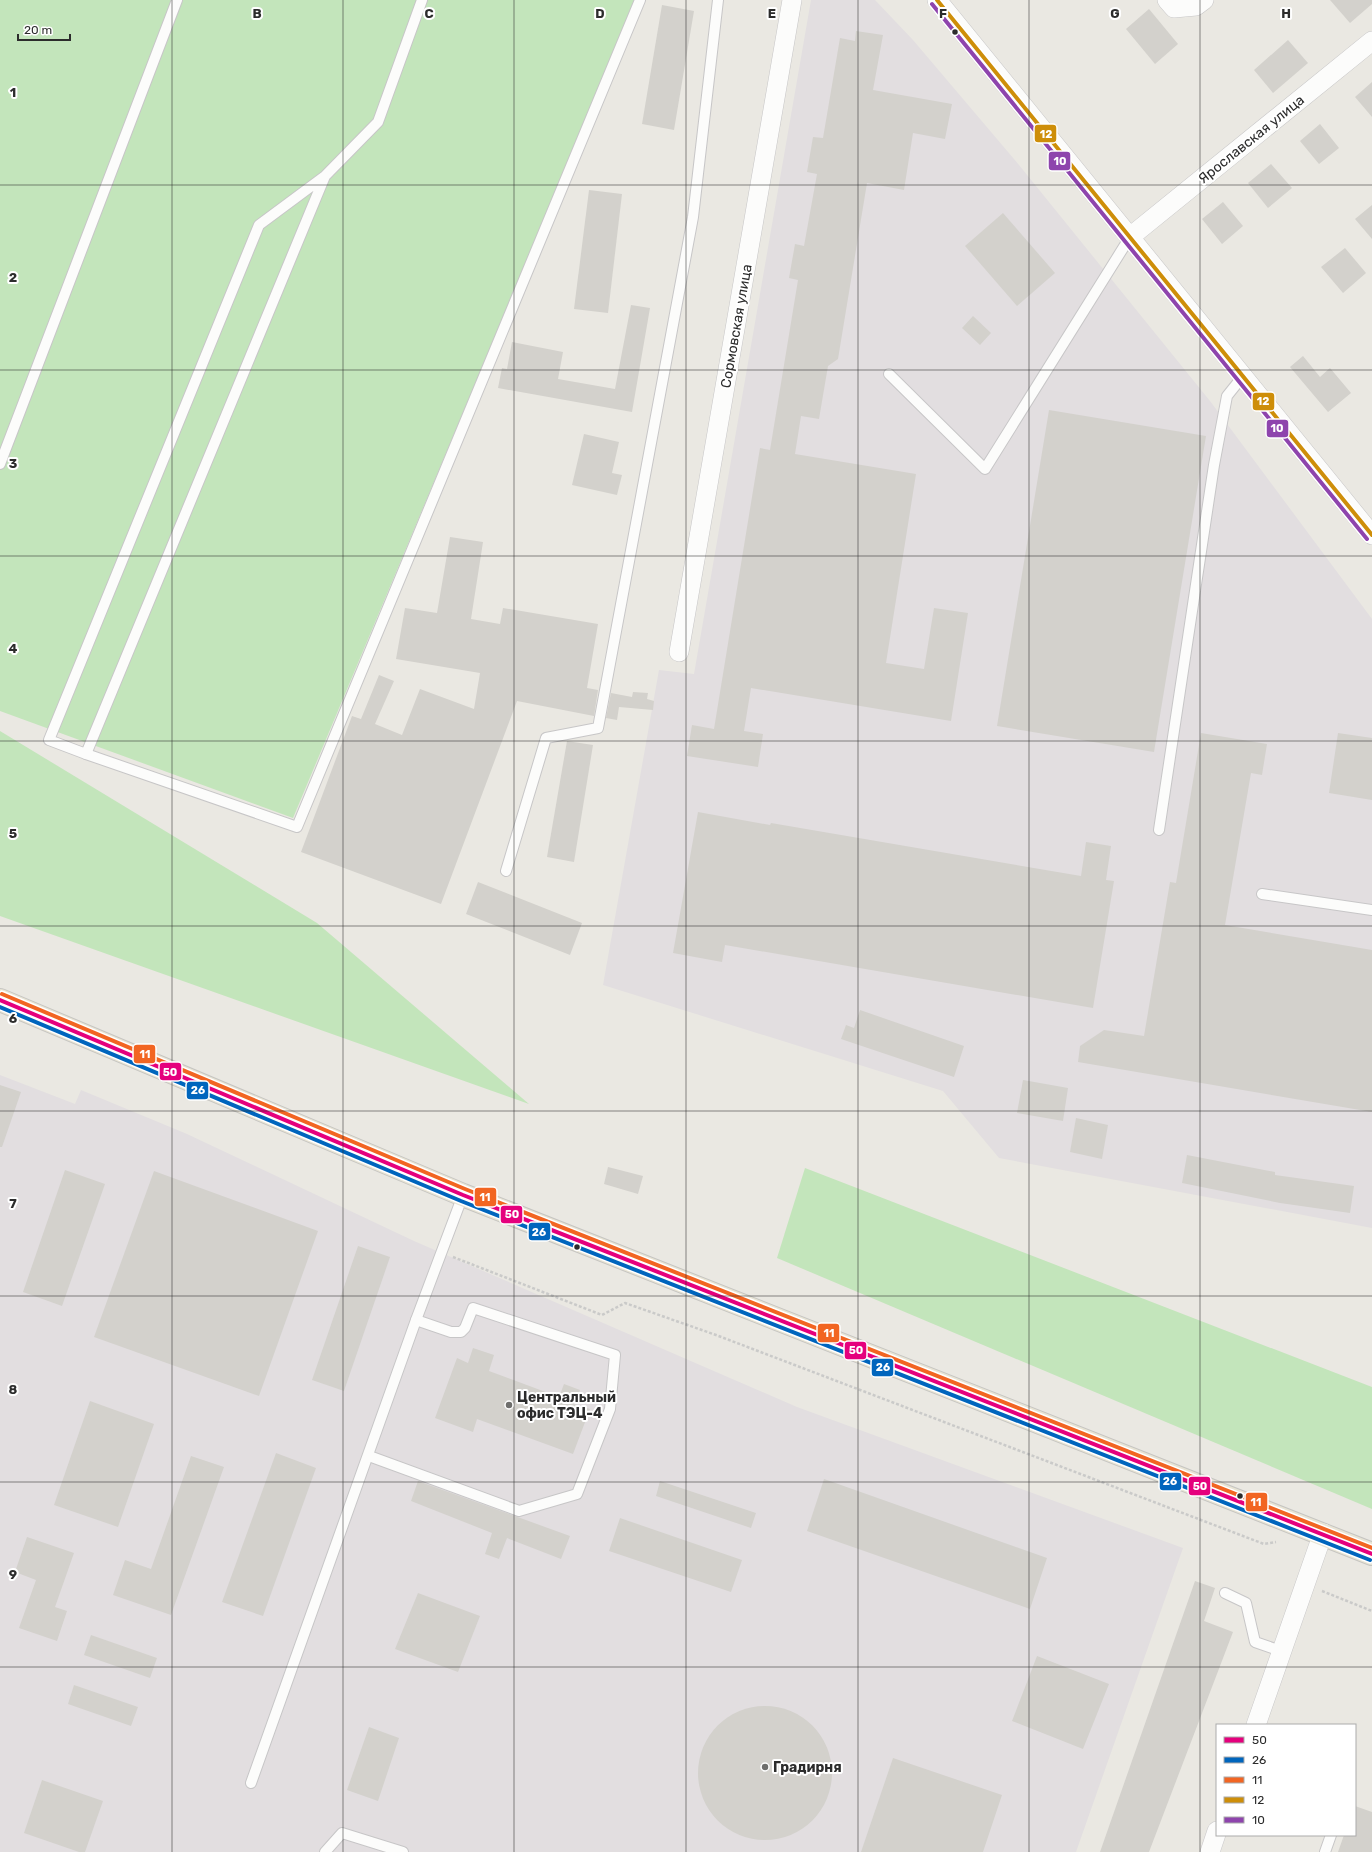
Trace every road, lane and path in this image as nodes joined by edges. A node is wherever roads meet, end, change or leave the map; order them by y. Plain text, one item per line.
1 (177, 0) edge
2 (422, 0) edge
3 (640, 0) edge
4 (718, 0) edge
5 (792, 0) edge
6 (937, 0) edge
7 (1168, 0) edge
8 (1204, 0) edge
9 (1372, 41) edge
10 (325, 176) junction
11 (1130, 237) junction
12 (889, 374) dead end
13 (1243, 376) junction
14 (0, 464) edge
15 (1372, 535) edge
16 (679, 652) dead end
17 (86, 754) junction
18 (1159, 830) dead end
19 (506, 871) dead end
20 (1262, 894) dead end
21 (1372, 910) edge
22 (0, 1000) edge
23 (463, 1195) junction
24 (451, 1257) dead end
25 (416, 1320) junction
26 (369, 1456) junction
27 (1323, 1533) junction
28 (1276, 1542) dead end
29 (1372, 1554) edge
30 (1305, 1584) junction
31 (1225, 1593) dead end
32 (1372, 1611) edge
33 (1281, 1651) junction
34 (1256, 1724) edge
35 (251, 1783) dead end
36 (1216, 1834) edge
37 (1331, 1836) edge
38 (325, 1852) edge
39 (403, 1852) edge
40 (1210, 1852) edge
41 (1325, 1852) edge

1 - 14 lane
2 - 10 lane
3 - 17 lane
4 - 19 lane
5 - 16 street, Сормовская улица
6 - 11 street
7 - 8 street
9 - 11 street, Ярославская улица
10 - 17 lane
10 - 17 lane
11 - 12 lane
11 - 13 street
13 - 15 street
13 - 18 lane
20 - 21 lane
22 - 23 highway
23 - 25 lane
23 - 27 highway
24 - 28 path
25 - 26 lane
25 - 26 lane
26 - 35 lane
27 - 29 highway
27 - 30 street
30 - 32 path
30 - 33 street
31 - 33 lane
33 - 34 street
36 - 40 street
37 - 41 lane
38 - 39 lane

